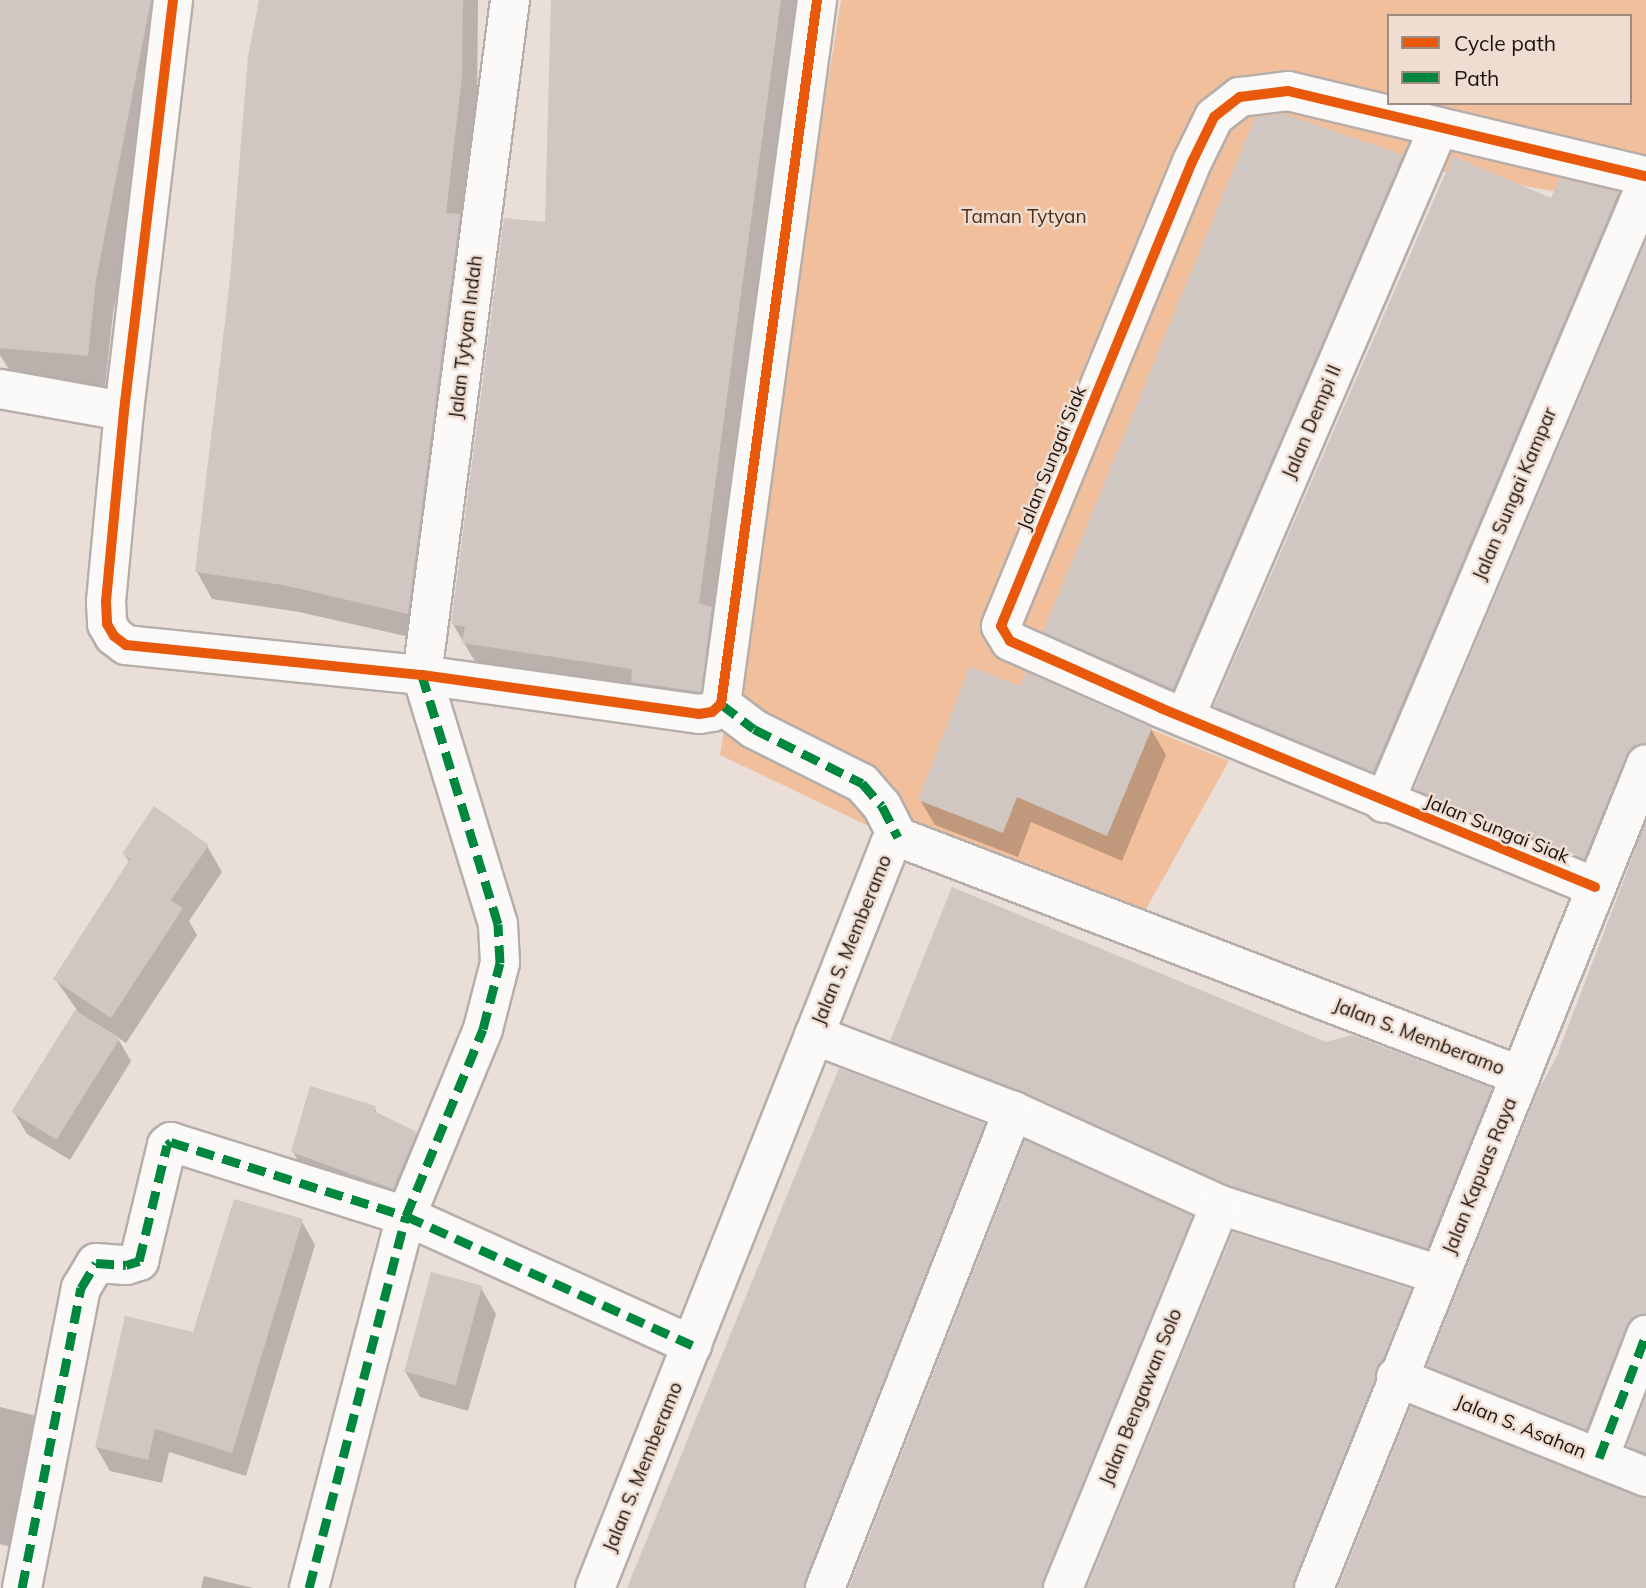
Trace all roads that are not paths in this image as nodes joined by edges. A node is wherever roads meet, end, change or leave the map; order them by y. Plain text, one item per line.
1 (173, 0) edge
2 (510, 0) edge
3 (817, 0) edge
4 (1439, 127) junction
5 (1646, 176) edge
6 (1646, 185) edge
7 (0, 388) edge
8 (124, 411) junction
9 (422, 675) junction
10 (721, 704) junction
11 (1185, 717) junction
12 (1646, 764) edge
13 (1384, 803) junction
14 (898, 837) junction
15 (1595, 887) junction
16 (814, 1035) junction
17 (1521, 1076) junction
18 (1013, 1111) junction
19 (1220, 1205) junction
20 (406, 1216) junction
21 (1439, 1276) junction
22 (1646, 1335) edge
23 (692, 1345) junction
24 (1396, 1377) junction
25 (1599, 1458) junction
26 (1646, 1476) edge
27 (22, 1588) edge
28 (309, 1588) edge
29 (595, 1588) edge
30 (825, 1588) edge
31 (1063, 1588) edge
32 (1314, 1588) edge

1 - 8 street
2 - 9 street, Jalan Tytyan Indah
3 - 10 street
4 - 5 street, Jalan Sungai Siak
4 - 11 street, Jalan Dempi II
4 - 11 street, Jalan Sungai Siak
6 - 13 street, Jalan Sungai Kampar
7 - 8 street
8 - 9 street
9 - 10 street
9 - 20 street
10 - 14 street
11 - 13 street, Jalan Sungai Siak
12 - 15 street, Jalan Kapuas Raya
13 - 15 street, Jalan Sungai Siak
14 - 16 street, Jalan S. Memberamo
14 - 17 street, Jalan S. Memberamo
15 - 17 street, Jalan Kapuas Raya
16 - 18 street
16 - 23 street, Jalan S. Memberamo
17 - 21 street, Jalan Kapuas Raya
18 - 19 street
18 - 30 street
19 - 21 street
19 - 31 street, Jalan Bengawan Solo
20 - 23 street
20 - 27 street
20 - 28 street
21 - 24 street, Jalan Kapuas Raya
22 - 25 street
23 - 29 street, Jalan S. Memberamo
24 - 25 street, Jalan S. Asahan
24 - 32 street, Jalan Kapuas Raya
25 - 26 street, Jalan S. Asahan

